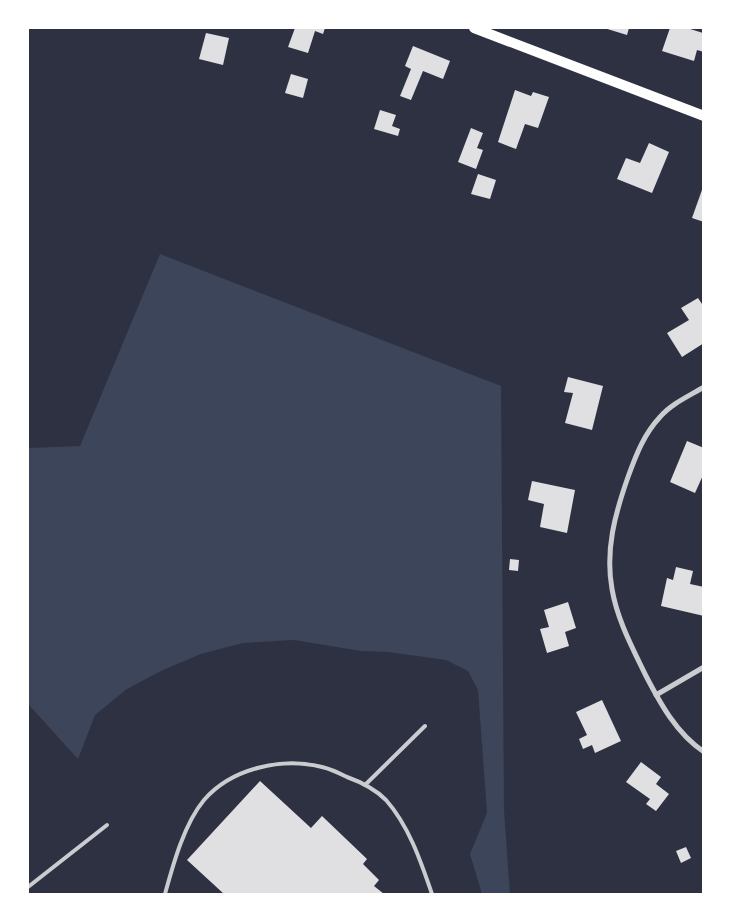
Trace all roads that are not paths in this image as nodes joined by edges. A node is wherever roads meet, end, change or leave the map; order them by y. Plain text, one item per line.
1 (474, 28) edge
2 (704, 116) edge
3 (704, 387) edge
4 (704, 667) edge
5 (656, 695) junction
6 (425, 726) dead end
7 (704, 752) edge
8 (365, 785) junction
9 (107, 825) dead end
10 (28, 887) edge
11 (165, 894) edge
12 (432, 894) edge

1 - 2 main road
3 - 5 street
4 - 5 street
5 - 7 street
6 - 8 lane
8 - 11 lane
8 - 12 lane
9 - 10 lane

